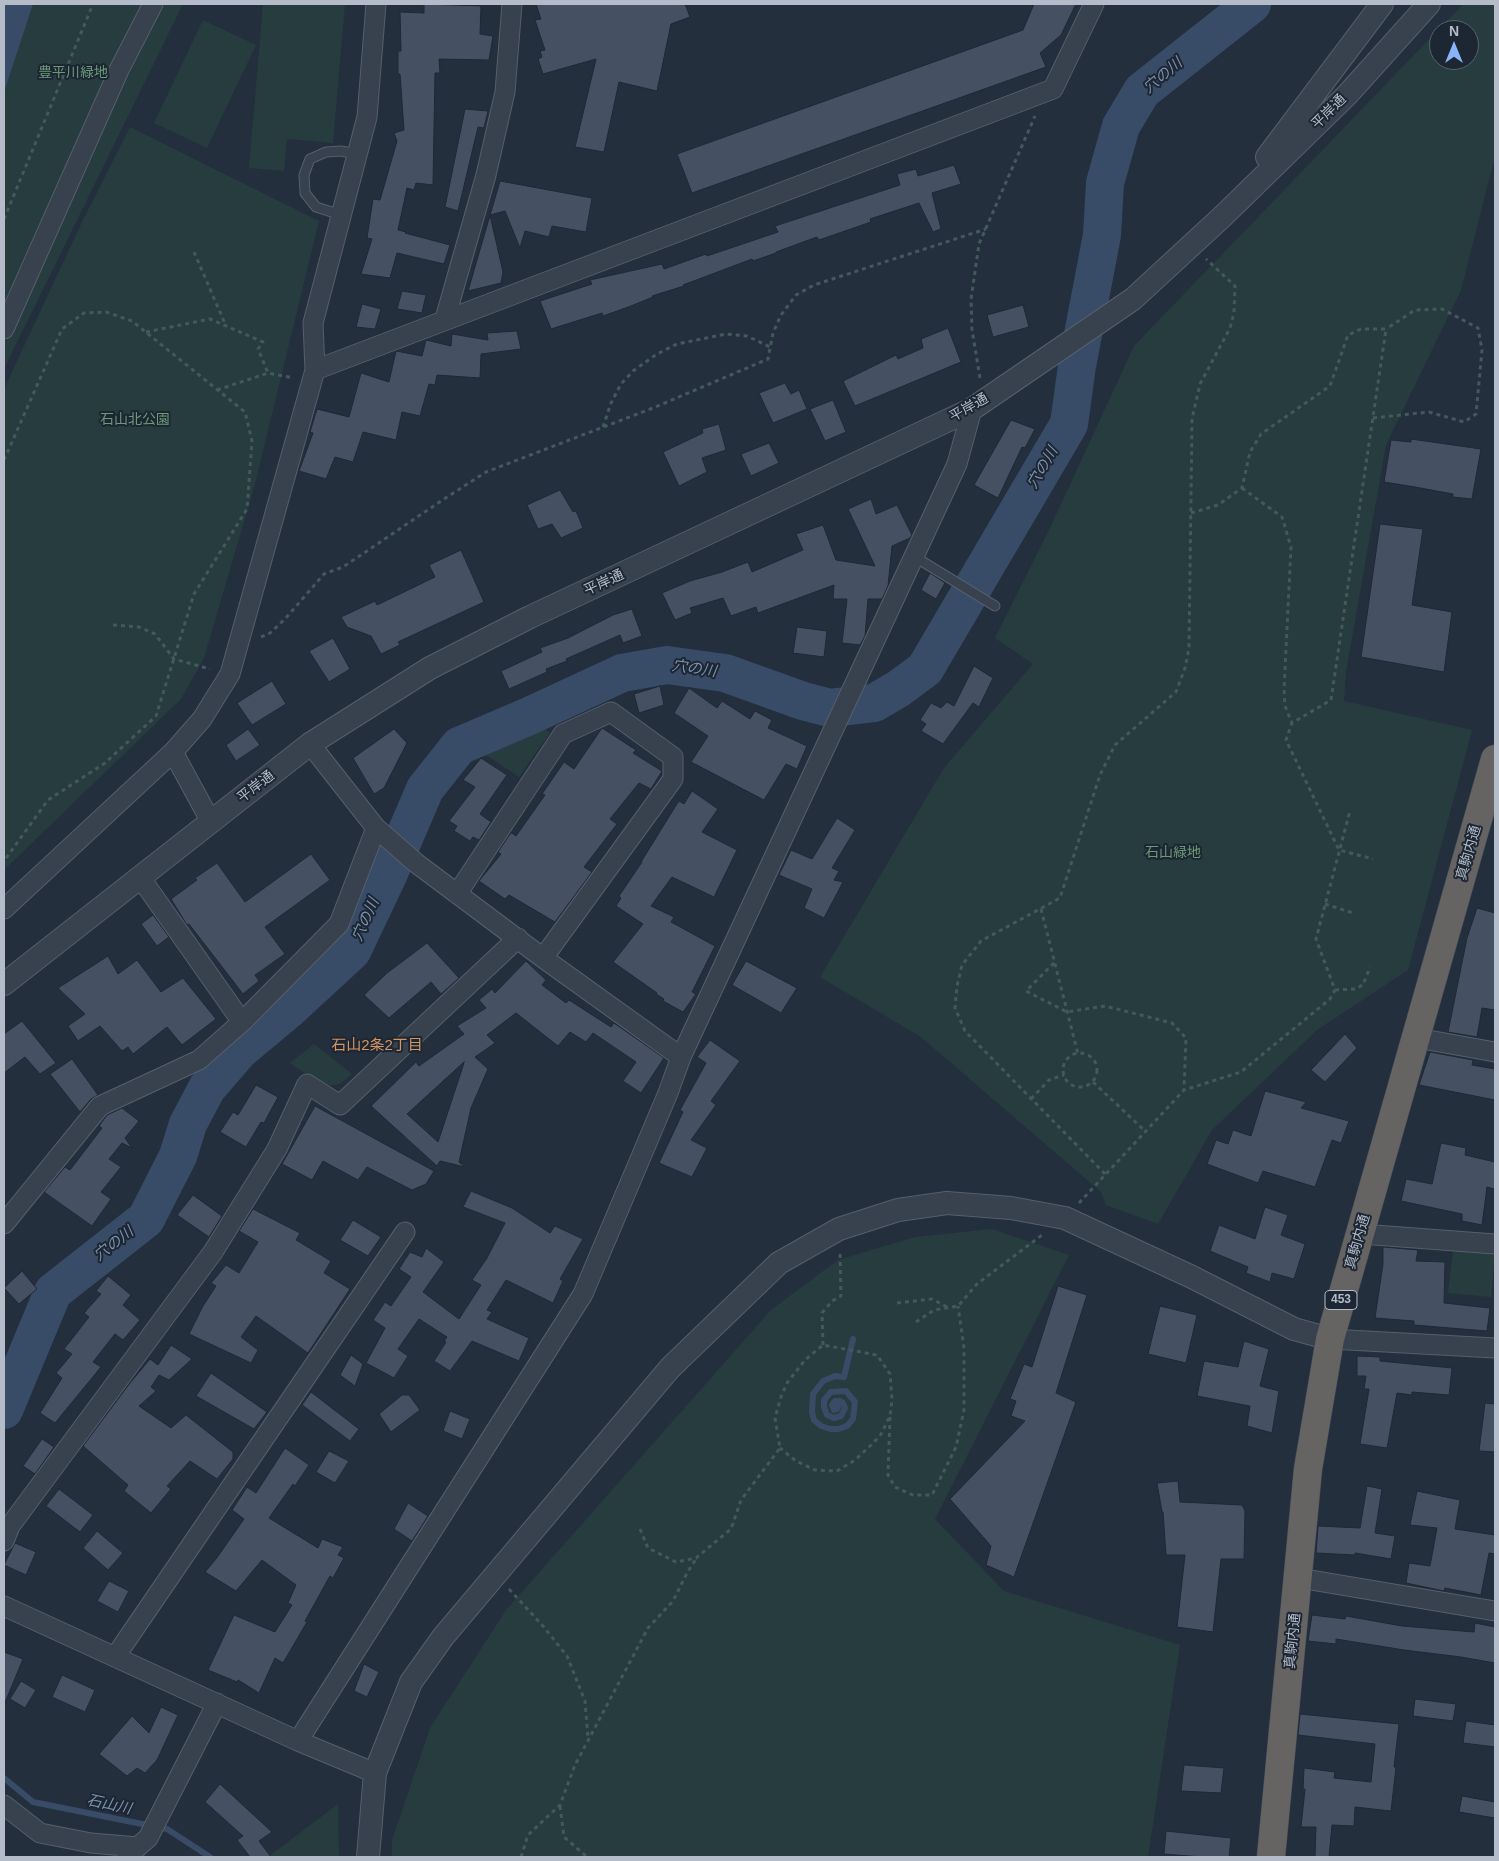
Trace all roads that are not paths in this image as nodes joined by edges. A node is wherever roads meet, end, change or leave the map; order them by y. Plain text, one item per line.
1 (153, 4) edge
2 (376, 4) edge
3 (512, 4) edge
4 (1094, 4) edge
5 (1382, 4) edge
6 (1429, 4) edge
7 (357, 154) junction
8 (341, 215) junction
9 (1223, 216) junction
10 (445, 319) junction
11 (4, 329) edge
12 (313, 376) junction
13 (972, 409) junction
14 (915, 557) junction
15 (995, 606) dead end
16 (310, 744) junction
17 (173, 752) junction
18 (1495, 759) edge
19 (211, 822) junction
20 (382, 833) junction
21 (140, 877) junction
22 (457, 894) junction
23 (4, 909) edge
24 (518, 938) junction
25 (543, 958) junction
26 (4, 984) edge
27 (242, 1022) junction
28 (1416, 1038) junction
29 (1495, 1052) edge
30 (681, 1057) junction
31 (4, 1224) edge
32 (405, 1232) dead end
33 (1360, 1234) junction
34 (1495, 1244) edge
35 (1330, 1339) junction
36 (1495, 1348) edge
37 (4, 1541) edge
38 (1299, 1578) junction
39 (4, 1606) edge
40 (1495, 1611) edge
41 (116, 1657) junction
42 (217, 1703) junction
43 (298, 1741) junction
44 (375, 1773) junction
45 (4, 1805) edge
46 (138, 1847) edge
47 (368, 1857) edge
48 (1270, 1857) edge

1 - 11 street
2 - 7 street
3 - 10 street
4 - 10 street
5 - 9 street, 平岸通
6 - 9 street, 平岸通
7 - 8 street
7 - 8 lane
8 - 12 street
9 - 13 street, 平岸通
10 - 12 street
12 - 17 street
13 - 14 street
13 - 16 street, 平岸通
14 - 15 lane
14 - 30 street
16 - 19 street, 平岸通
16 - 20 street
17 - 19 street
17 - 23 street
18 - 28 highway, 真駒内通 / 453
19 - 21 street, 平岸通
20 - 22 street
20 - 27 street
21 - 26 street, 平岸通
21 - 27 street
22 - 24 street
22 - 25 street
24 - 25 street
24 - 37 street
25 - 30 street
27 - 31 street
28 - 29 street
28 - 33 highway, 真駒内通 / 453
30 - 43 street
32 - 41 street
33 - 34 street
33 - 35 highway, 真駒内通 / 453
35 - 36 street
35 - 38 highway, 真駒内通 / 453
35 - 44 street
38 - 40 street
38 - 48 highway, 真駒内通 / 453
39 - 41 street
41 - 42 street
42 - 43 street
42 - 46 street
43 - 44 street
44 - 47 street
45 - 46 street

